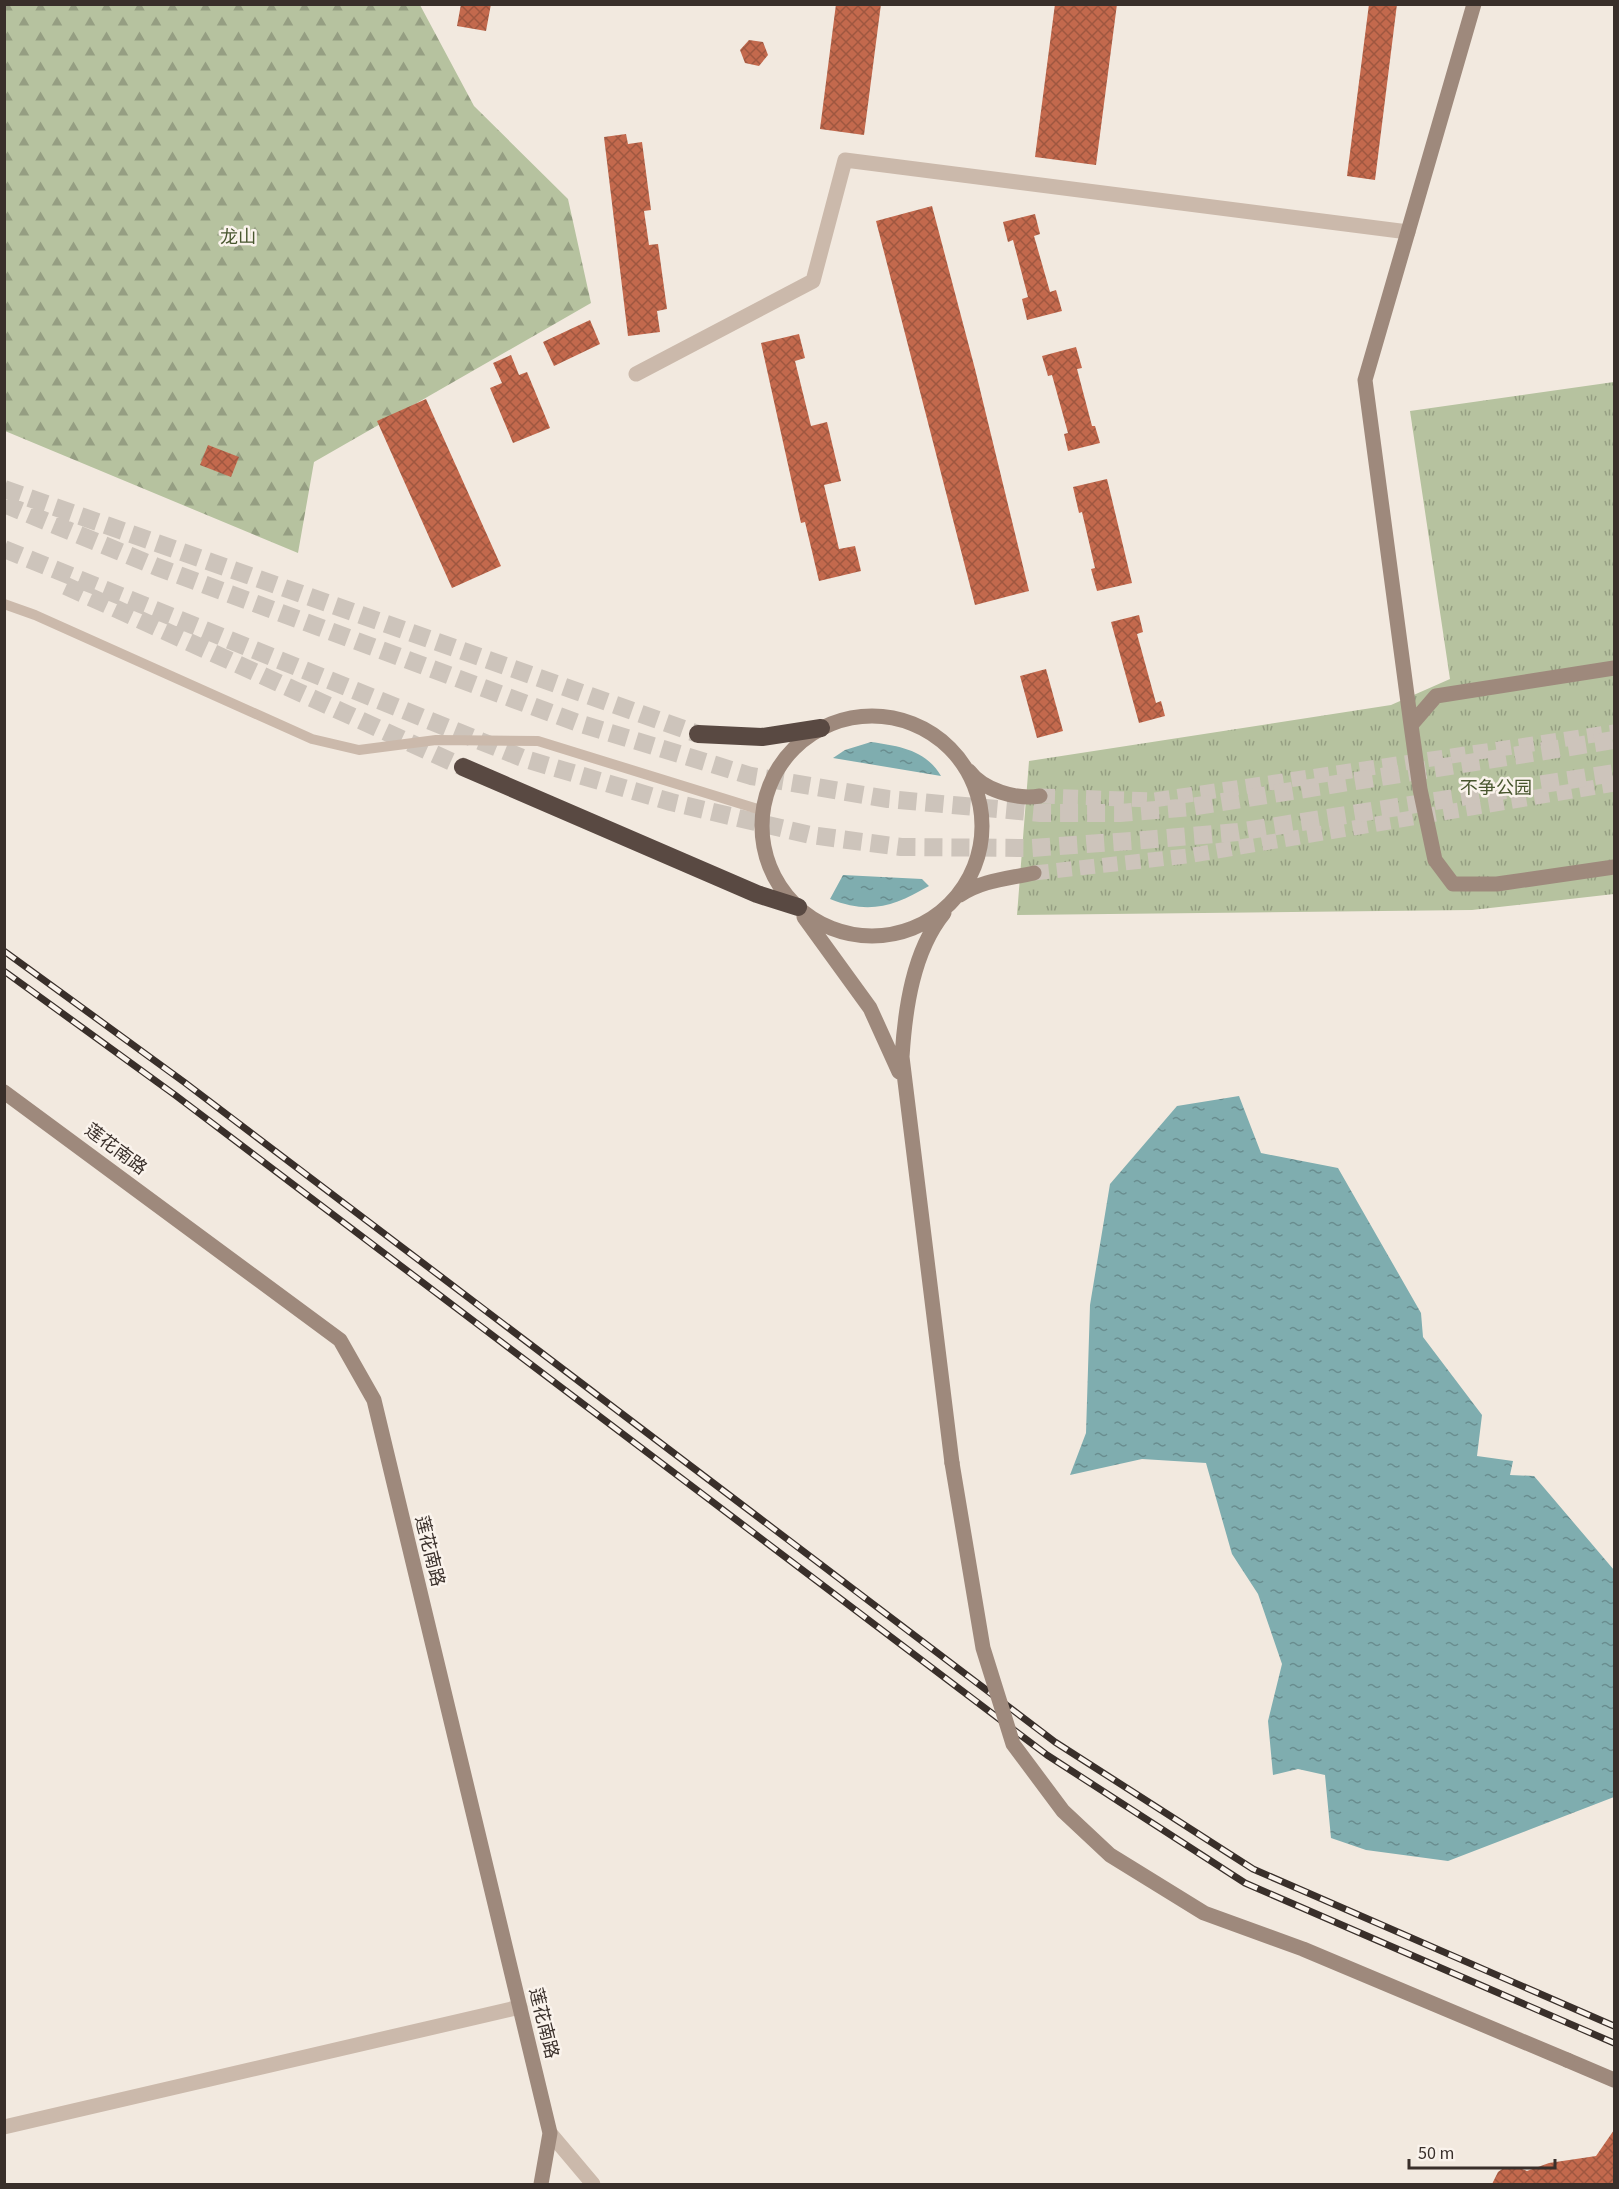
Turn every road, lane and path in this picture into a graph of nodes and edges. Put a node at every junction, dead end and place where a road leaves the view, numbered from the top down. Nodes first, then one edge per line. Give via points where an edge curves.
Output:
1 (1474, 4) edge
2 (1408, 232) junction
3 (636, 374) dead end
4 (4, 604) edge
5 (1614, 668) edge
6 (1411, 725) junction
7 (821, 728) junction
8 (698, 734) tunnel mouth
9 (966, 766) junction
10 (463, 767) tunnel mouth
11 (1040, 796) tunnel mouth
12 (764, 811) junction
13 (1614, 867) edge
14 (1034, 873) tunnel mouth
15 (958, 895) junction
16 (798, 907) junction
17 (903, 1082) junction
18 (4, 1092) edge
19 (520, 2007) junction
20 (1614, 2080) edge
21 (4, 2127) edge
22 (550, 2133) junction
23 (541, 2184) edge
24 (593, 2184) edge

1 - 2 street
2 - 3 street via 845,160 813,281
2 - 6 street via 1365,380
4 - 12 lane via 312,739 359,750 436,740 538,741
5 - 6 street via 1436,696
6 - 13 street via 1435,860 1453,884 1497,885
7 - 8 highway via 762,737
7 - 9 street via 848,718 892,717 927,730
7 - 12 street via 792,750 779,766
9 - 11 street via 974,777 1010,795
9 - 15 street via 979,800 982,836 976,862
10 - 16 highway via 757,894
12 - 16 street via 766,853 777,880
14 - 15 street via 988,882
15 - 16 street via 925,923 906,931 867,936 830,928
15 - 17 street via 938,921 908,998
16 - 17 street via 870,1008
17 - 20 street, bridge via 952,1462 983,1648 1013,1744 1063,1811 1110,1855 1204,1913 1303,1949
18 - 19 street, 莲花南路 via 340,1340 374,1400
19 - 21 street
19 - 22 street, 莲花南路
22 - 23 street, 莲花南路
22 - 24 street

